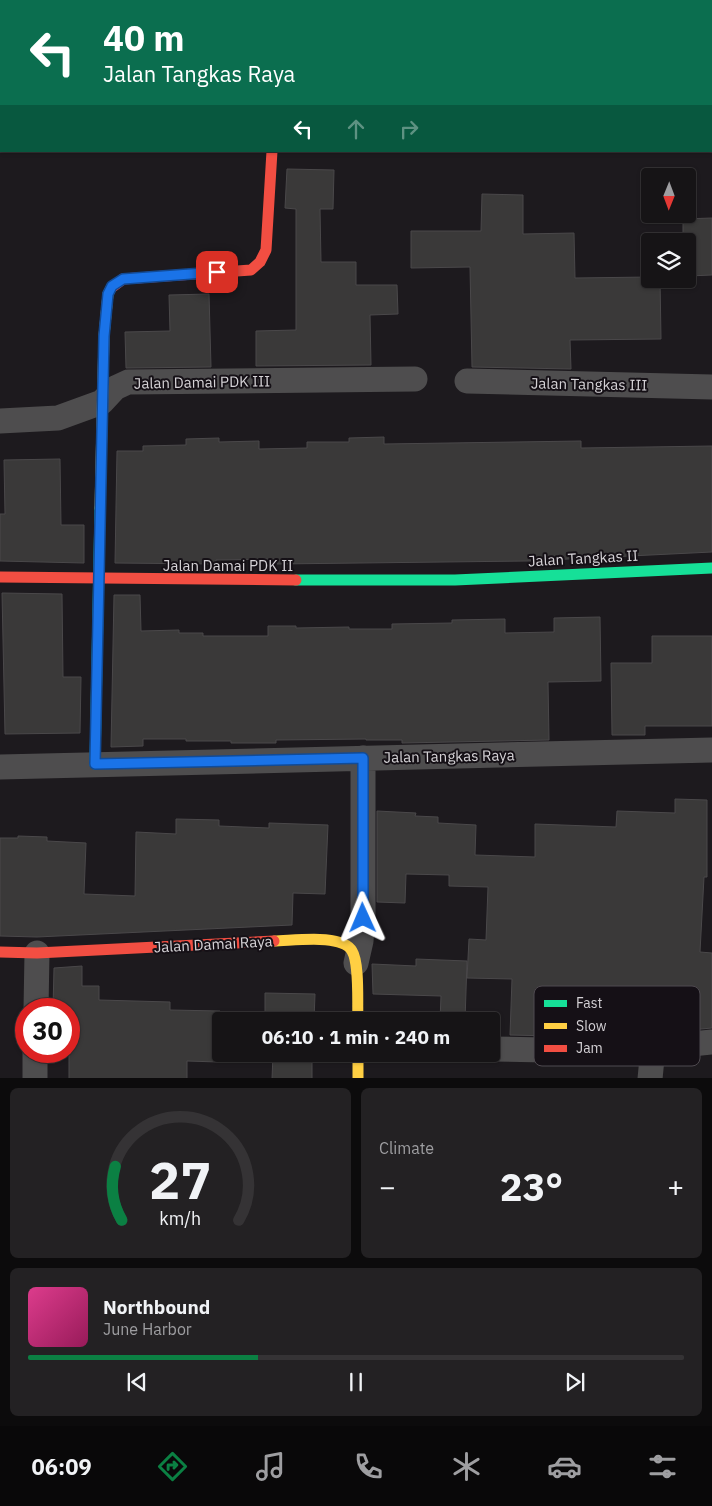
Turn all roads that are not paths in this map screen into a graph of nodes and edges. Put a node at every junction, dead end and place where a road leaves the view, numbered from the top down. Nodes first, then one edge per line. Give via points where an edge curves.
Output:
1 (272, 152) edge
2 (415, 379) dead end
3 (467, 380) dead end
4 (712, 387) edge
5 (102, 402) junction
6 (0, 421) edge
7 (712, 568) edge
8 (0, 576) edge
9 (99, 580) junction
10 (455, 580) joint
11 (712, 750) edge
12 (363, 758) junction
13 (95, 764) junction
14 (0, 767) edge
15 (0, 952) edge
16 (37, 953) junction
17 (356, 963) junction
18 (36, 998) edge
19 (358, 1012) edge
20 (500, 1049) edge
21 (534, 1050) edge
22 (358, 1062) edge
23 (34, 1063) edge
24 (35, 1078) edge
25 (358, 1078) edge

1 - 5 street via 266,250 251,270 123,279 112,286 108,294 104,336
2 - 5 street, Jalan Damai PDK III via 128,382 115,388
3 - 4 street, Jalan Tangkas III
5 - 6 street, Jalan Damai PDK III via 58,418
5 - 9 street
7 - 10 street, Jalan Tangkas II
8 - 9 street, Jalan Damai PDK II
9 - 10 street, Jalan Damai PDK II
9 - 13 street
11 - 12 street, Jalan Tangkas Raya
12 - 13 street, Jalan Tangkas Raya
12 - 17 street via 363,918
13 - 14 street
15 - 16 street, Jalan Damai Raya
16 - 17 street, Jalan Damai Raya via 323,939 342,943 352,950
16 - 18 street
17 - 19 street
20 - 21 street
22 - 25 street
23 - 24 street

